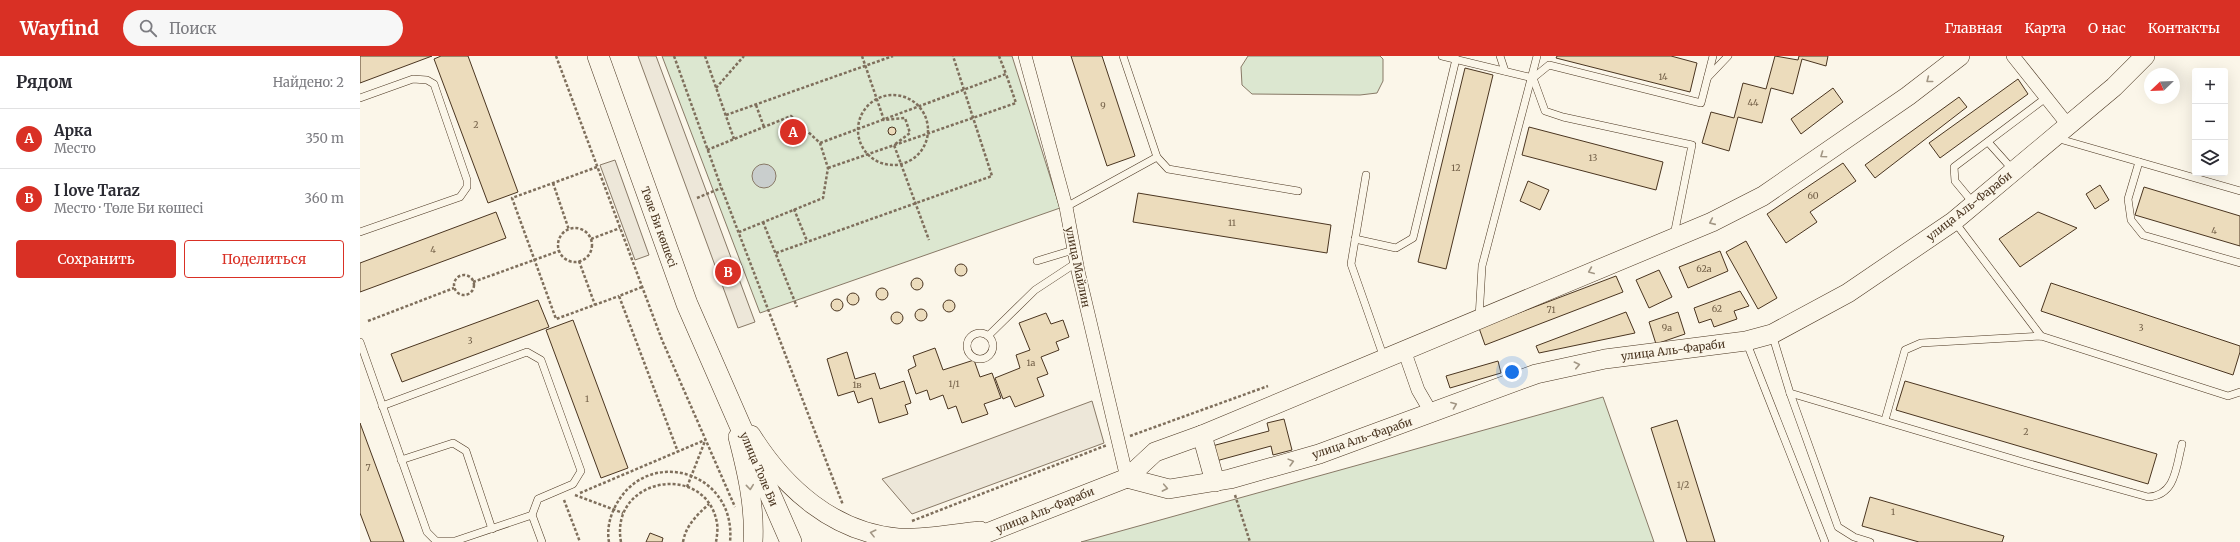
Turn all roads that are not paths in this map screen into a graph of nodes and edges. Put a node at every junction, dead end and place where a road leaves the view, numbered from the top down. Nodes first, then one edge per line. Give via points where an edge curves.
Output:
1 (598, 56) edge
2 (1025, 56) edge
3 (1123, 56) edge
4 (1442, 56) edge
5 (1500, 56) edge
6 (1537, 56) edge
7 (1713, 56) edge
8 (1728, 56) edge
9 (1960, 56) edge
10 (2013, 56) edge
11 (2146, 56) edge
12 (1456, 60) junction
13 (1505, 71) junction
14 (1533, 78) junction
15 (1707, 79) junction
16 (2047, 97) junction
17 (360, 98) edge
18 (2068, 125) junction
19 (2054, 138) junction
20 (1988, 142) junction
21 (1157, 157) junction
22 (2139, 162) junction
23 (2014, 171) junction
24 (1366, 176) dead end
25 (1298, 191) dead end
26 (2240, 191) edge
27 (1974, 204) junction
28 (1066, 207) junction
29 (1954, 221) junction
30 (360, 232) edge
31 (1674, 237) junction
32 (1355, 239) junction
33 (1075, 256) junction
34 (1037, 261) dead end
35 (2240, 263) edge
36 (1479, 318) junction
37 (1772, 334) junction
38 (988, 336) dead end
39 (2041, 336) junction
40 (1746, 341) junction
41 (360, 342) edge
42 (1404, 350) junction
43 (1384, 358) junction
44 (363, 364) edge
45 (2240, 392) edge
46 (1790, 393) junction
47 (727, 395) junction
48 (382, 406) junction
49 (1432, 414) junction
50 (1885, 420) junction
51 (1202, 435) junction
52 (2182, 444) dead end
53 (401, 460) junction
54 (1127, 478) junction
55 (1222, 480) junction
56 (532, 515) junction
57 (492, 529) junction
58 (995, 530) junction
59 (542, 542) edge
60 (753, 542) edge
61 (791, 542) edge
62 (964, 542) edge
63 (974, 542) edge
64 (1825, 542) edge
65 (1870, 542) edge

1 - 47 main road, Төле Би көшесі via 687,304
2 - 28 street, улица Майлин
3 - 21 lane
4 - 12 lane
5 - 13 lane
6 - 14 lane
7 - 15 lane
8 - 15 lane
9 -> 31 main road, улица Аль-Фараби via 1908,96 1763,196 1712,222
10 - 16 street
11 - 18 main road, улица Аль-Фараби via 2114,87
12 - 13 lane
12 - 32 lane via 1413,238 1396,248
13 - 14 lane
14 - 15 lane via 1549,66 1700,103
14 - 31 lane via 1545,111 1692,145
14 - 36 lane via 1482,266
16 - 18 street
16 - 20 lane
17 - 30 lane via 413,79 427,80 434,84 467,180 467,187 460,197
18 - 19 main road, улица Аль-Фараби
19 - 22 lane
19 - 23 main road, улица Аль-Фараби
20 - 23 lane
20 - 27 lane via 1954,167 1955,181
21 - 25 lane via 1168,169
21 - 28 lane
22 - 26 lane
22 - 35 lane via 2128,199 2131,220 2143,235
23 - 27 main road, улица Аль-Фараби
24 - 32 lane
27 - 29 main road, улица Аль-Фараби
28 - 33 street, улица Майлин
29 - 37 main road, улица Аль-Фараби via 1848,293
29 - 39 lane
31 -> 36 main road, улица Аль-Фараби
32 - 43 lane via 1351,264
33 - 34 lane
33 - 38 lane via 1035,290
33 - 54 street, улица Майлин
36 - 42 main road, улица Аль-Фараби
37 - 40 main road, улица Аль-Фараби
37 - 46 lane
39 - 45 lane via 2228,396
39 - 50 lane via 1921,343 1905,350
49 -> 40 main road, улица Аль-Фараби via 1536,374 1605,359
40 - 64 lane
41 - 44 lane
42 - 43 main road, улица Аль-Фараби
42 - 49 street via 1418,390
43 - 51 main road, улица Аль-Фараби
44 - 48 lane
46 - 50 lane
46 - 65 lane via 1838,527 1854,537
58 -> 47 main road via 899,538 852,528 822,512 793,488 767,460
47 -> 60 main road via 749,478 754,524
47 - 61 main road, улица Толе Би
48 - 53 lane
48 - 56 lane via 527,352 541,360 581,471 573,484 538,499
55 -> 49 main road, улица Аль-Фараби via 1319,454
50 - 52 lane via 2148,497 2159,496 2171,486
51 - 54 main road, улица Аль-Фараби via 1155,452
51 - 55 main road
53 - 57 lane via 427,532 436,541 455,541
53 - 57 lane via 453,443 466,451
54 -> 55 main road, улица Аль-Фараби via 1169,489
54 - 58 main road, улица Аль-Фараби
56 - 57 lane
56 - 59 lane
58 - 62 main road, улица Аль-Фараби
58 - 63 main road

